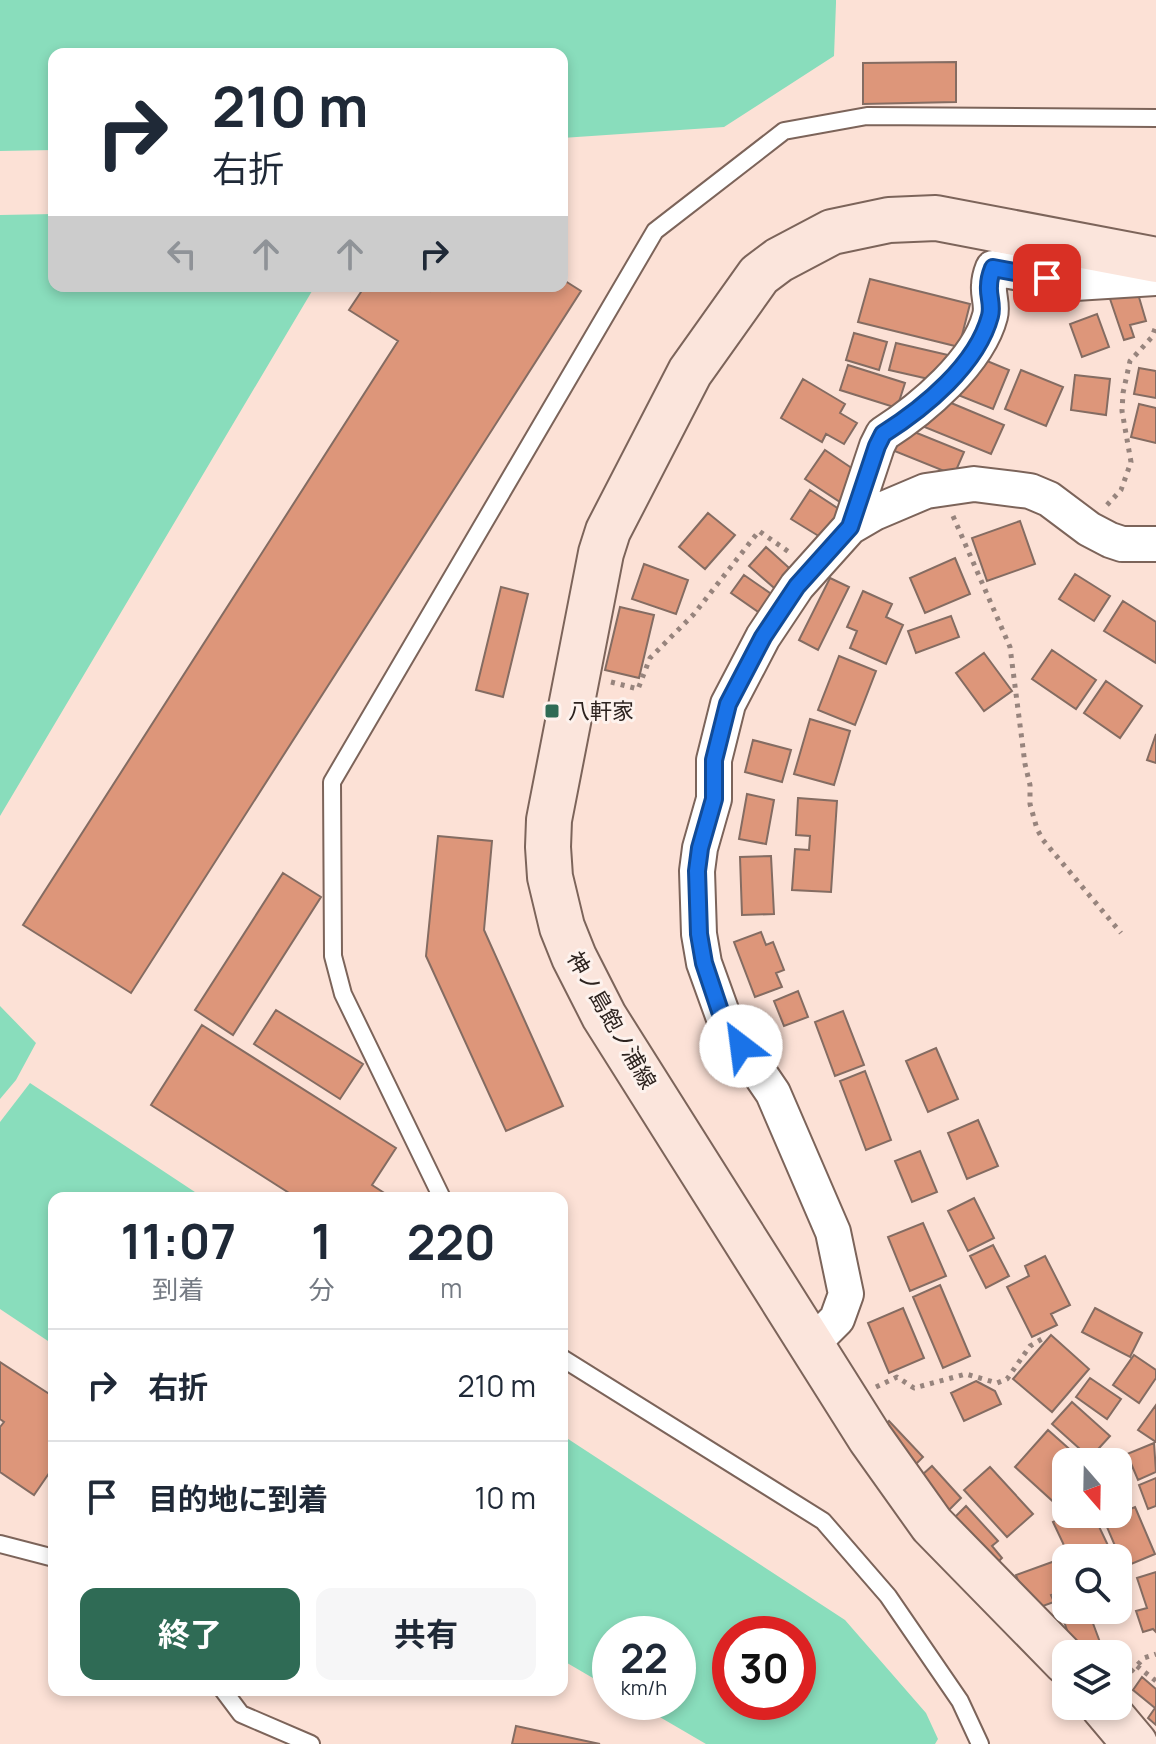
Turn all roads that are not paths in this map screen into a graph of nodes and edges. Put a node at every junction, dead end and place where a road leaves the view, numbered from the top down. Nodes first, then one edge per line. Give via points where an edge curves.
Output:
1 (1156, 118) edge
2 (1156, 260) edge
3 (1156, 278) edge
4 (850, 527) junction
5 (1156, 544) edge
6 (439, 1192) edge
7 (812, 1344) junction
8 (568, 1362) edge
9 (0, 1544) edge
10 (48, 1556) edge
11 (1052, 1648) edge
12 (228, 1696) edge
13 (1115, 1720) edge
14 (311, 1744) edge
15 (980, 1744) edge
16 (1135, 1744) edge

1 - 6 lane via 867,116 784,131 655,231 332,782 333,956 343,994
2 - 7 main road, 神ノ島飽ノ浦線 via 936,218 889,220 832,232 759,275 690,372 601,553 549,820 550,877 562,927 604,1016
3 - 4 street via 1075,283 993,268 988,289 991,315 983,335 949,380 883,434
4 - 5 street via 926,491 974,484 1030,491 1122,544
4 - 7 street via 797,586 728,704 697,871 699,934 720,1011 773,1093 833,1232 846,1294 837,1319
7 - 11 main road, 神ノ島飽ノ浦線 via 932,1525
8 - 15 lane via 823,1521 888,1596 960,1701
9 - 10 lane
12 - 14 lane via 241,1714
13 - 16 main road

